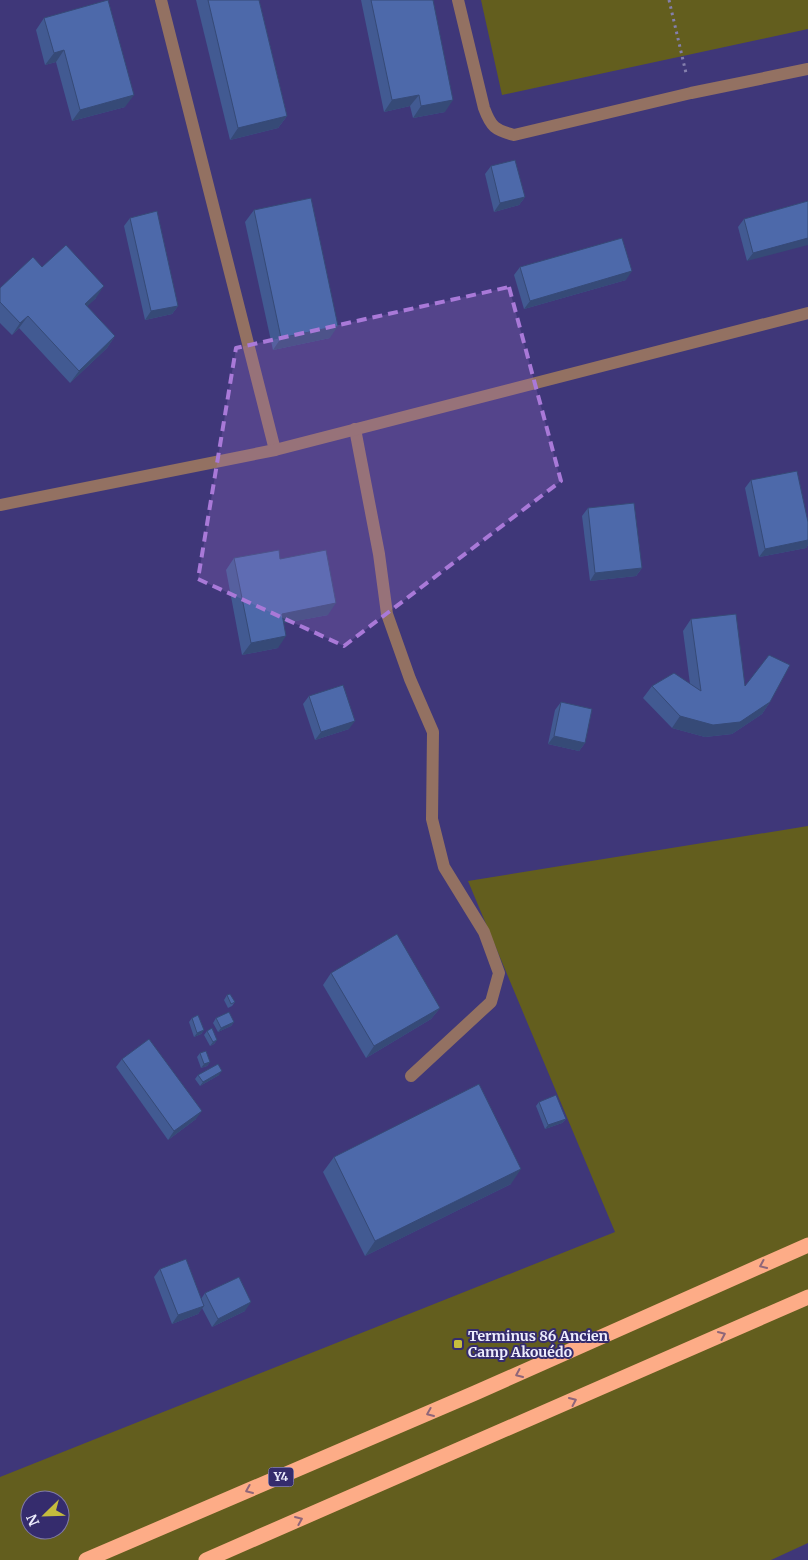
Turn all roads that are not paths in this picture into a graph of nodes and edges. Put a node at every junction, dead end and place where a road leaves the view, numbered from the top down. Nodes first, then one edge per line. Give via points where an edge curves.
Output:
1 (162, 0) edge
2 (458, 0) edge
3 (808, 69) edge
4 (808, 313) edge
5 (355, 429) junction
6 (275, 450) junction
7 (0, 505) edge
8 (411, 1076) dead end
9 (808, 1245) edge
10 (808, 1297) edge
11 (86, 1560) edge
12 (206, 1560) edge

1 - 6 street
2 - 3 street via 490,123 499,131 514,135
4 - 5 street
5 - 6 street
5 - 8 street via 387,614 433,732 432,819 444,867 484,932 499,973 491,1002
6 - 7 street
9 -> 11 highway, Y4
12 -> 10 highway

